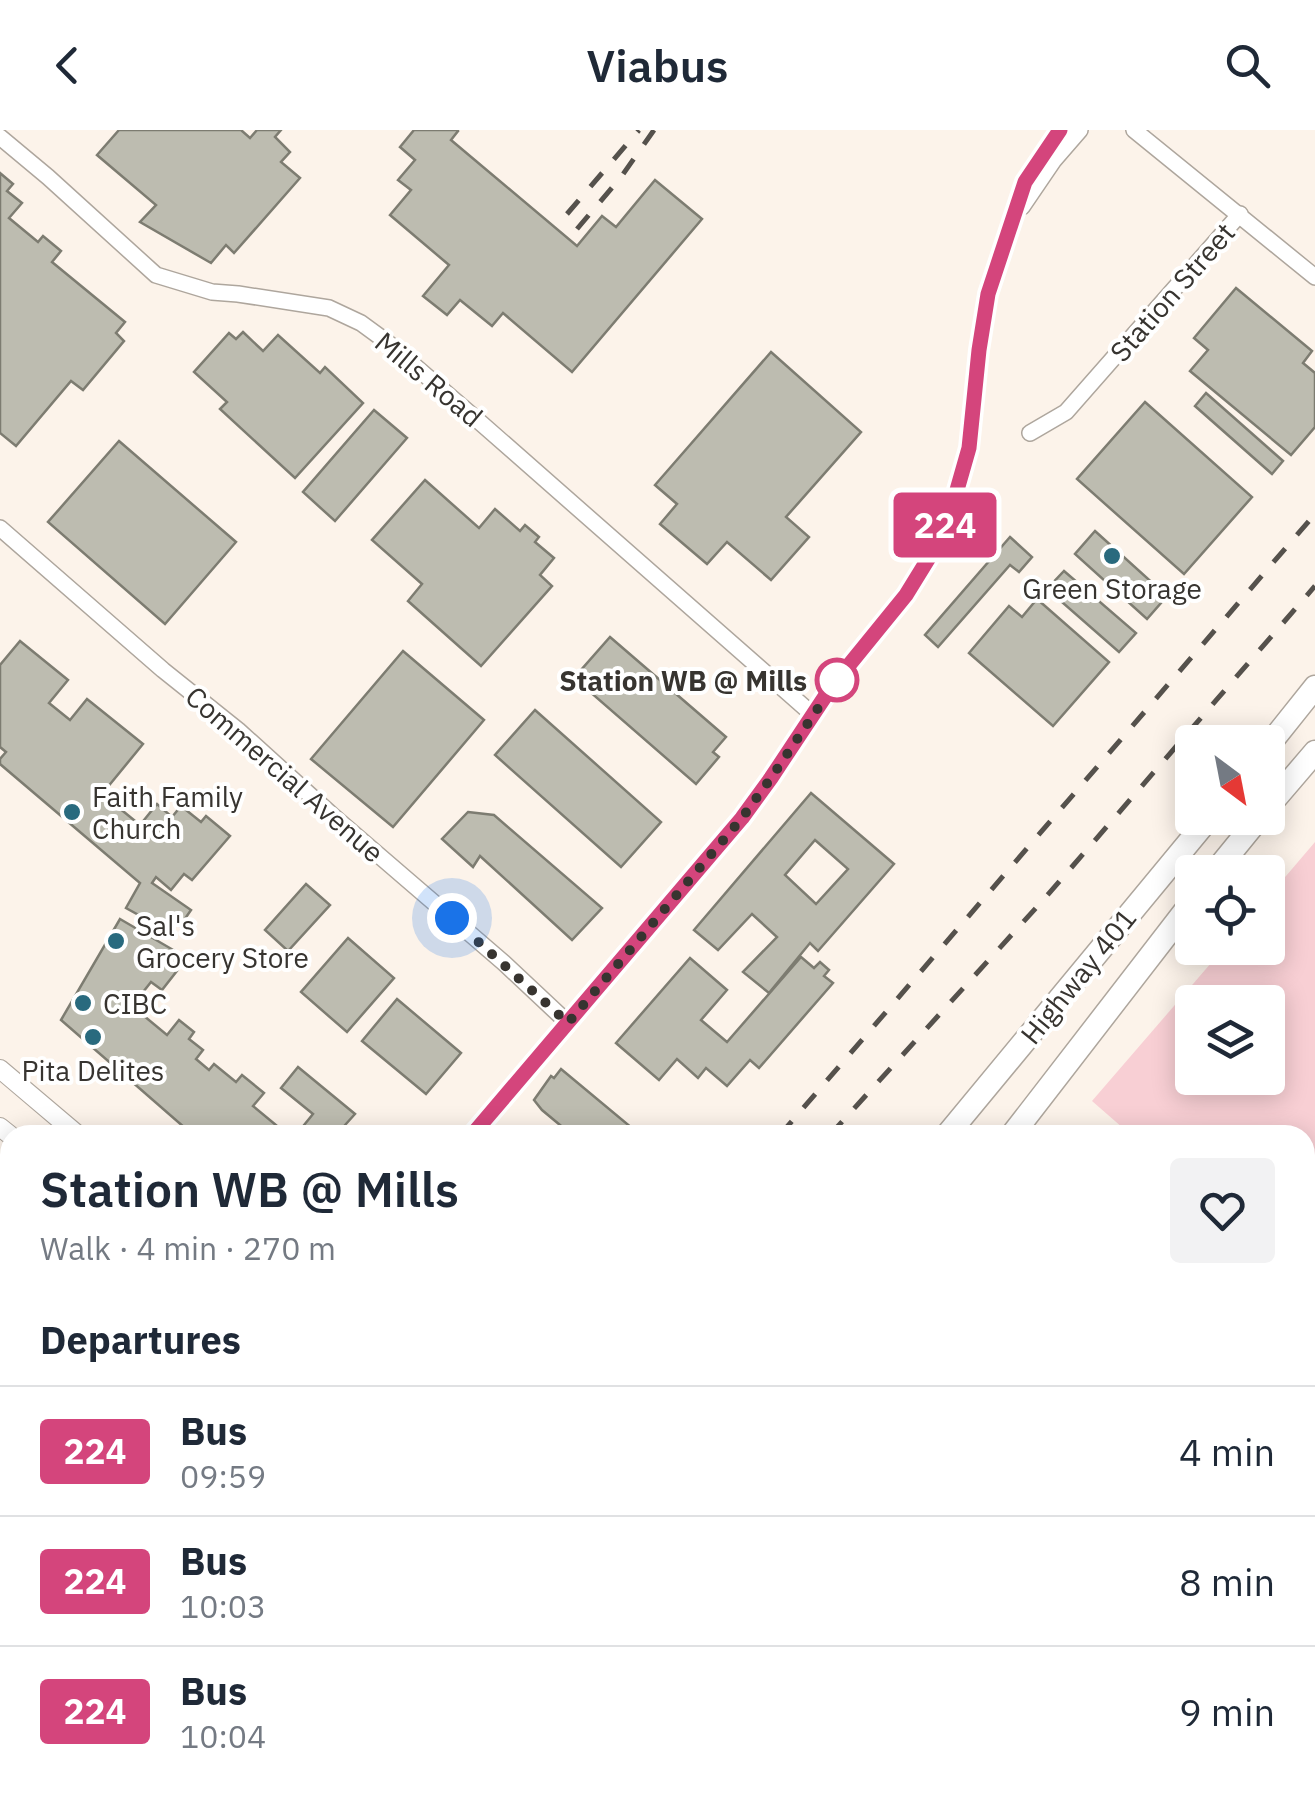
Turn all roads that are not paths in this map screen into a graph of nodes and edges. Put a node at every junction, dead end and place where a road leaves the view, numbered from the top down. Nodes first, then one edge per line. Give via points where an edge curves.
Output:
1 (1060, 130) edge
2 (1080, 130) edge
3 (1134, 130) edge
4 (0, 137) edge
5 (1240, 214) junction
6 (1014, 218) junction
7 (1315, 277) edge
8 (1030, 433) dead end
9 (0, 528) edge
10 (1315, 687) edge
11 (812, 714) junction
12 (1285, 725) edge
13 (1315, 752) edge
14 (1285, 787) edge
15 (1195, 835) edge
16 (1245, 835) edge
17 (1229, 855) edge
18 (1175, 924) edge
19 (568, 1023) junction
20 (0, 1070) edge
21 (66, 1125) edge
22 (481, 1125) edge
23 (955, 1125) edge
24 (1020, 1125) edge

1 - 6 street via 1025,182
2 - 6 street
3 - 5 street
4 - 11 street, Mills Road via 156,275 212,292 329,308 361,323
5 - 7 street, Station Street
5 - 8 street, Station Street via 1066,412
6 - 11 street via 988,294 969,448 949,518 906,595
9 - 19 street, Commercial Avenue
10 - 12 highway
11 - 19 street via 742,818
13 - 14 highway
15 - 23 highway, Highway 401
16 - 17 highway
18 - 24 highway, Highway 401
19 - 22 street
20 - 21 main road

